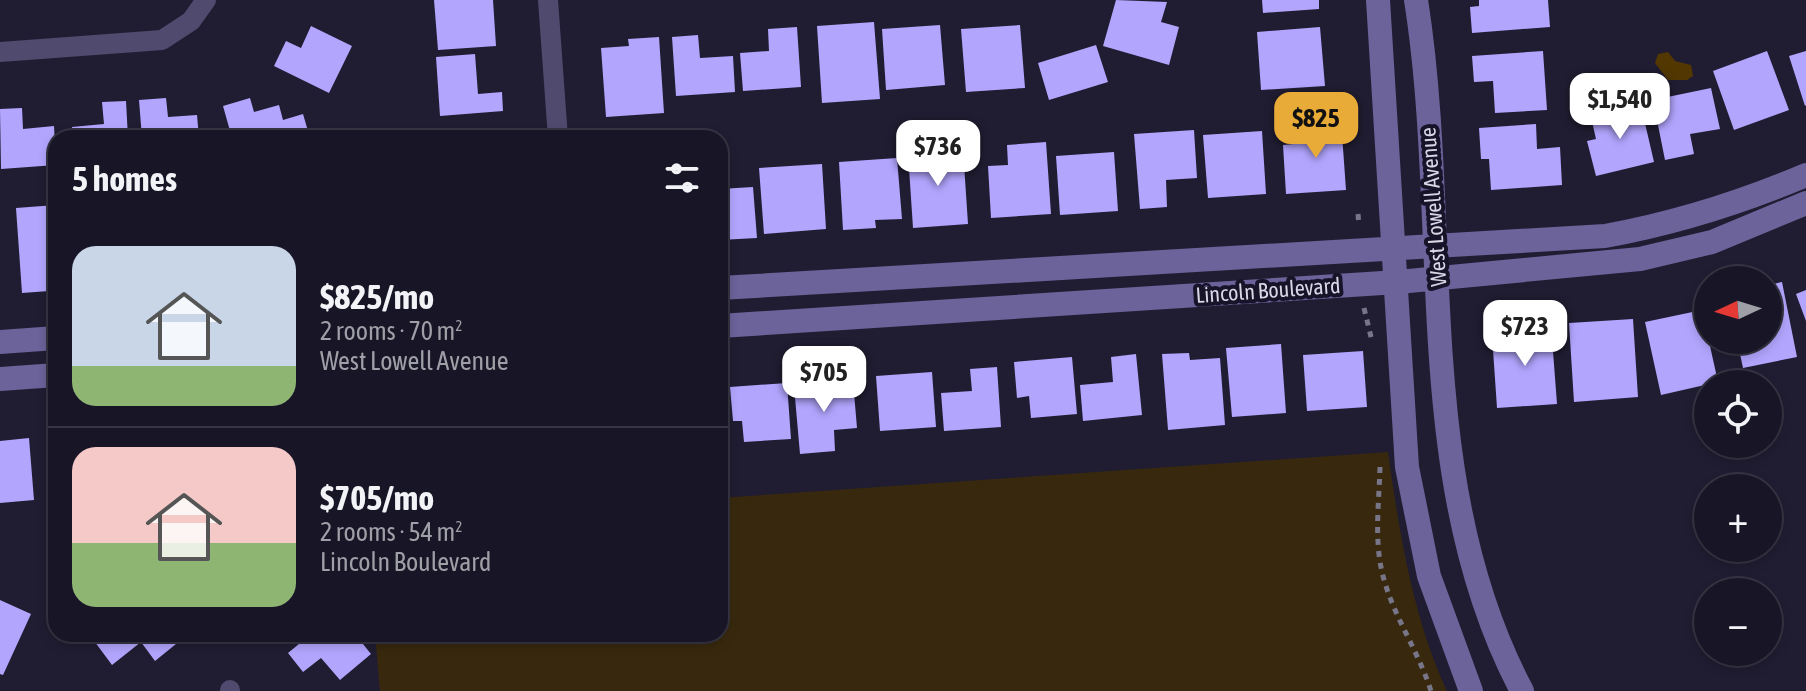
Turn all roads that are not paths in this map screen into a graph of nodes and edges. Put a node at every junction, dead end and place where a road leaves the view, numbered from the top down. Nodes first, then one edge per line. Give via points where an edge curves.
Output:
1 (206, 0) edge
2 (548, 0) edge
3 (1378, 0) edge
4 (1416, 0) edge
5 (0, 52) edge
6 (557, 130) edge
7 (1806, 175) edge
8 (1806, 203) edge
9 (1437, 245) junction
10 (1394, 247) junction
11 (1438, 278) junction
12 (1398, 282) junction
13 (728, 288) edge
14 (728, 325) edge
15 (48, 339) edge
16 (0, 342) edge
17 (48, 376) edge
18 (0, 379) edge
19 (1471, 691) edge
20 (1522, 691) edge

1 - 5 street via 191,21 162,40
2 - 6 street
3 - 10 street, West Lowell Avenue
4 - 9 street, West Lowell Avenue
7 - 9 street, Lincoln Boulevard via 1735,205 1663,226 1605,236
8 - 11 street, Lincoln Boulevard via 1712,242 1640,259
9 - 10 street, Lincoln Boulevard
9 - 11 street, West Lowell Avenue
10 - 12 street, West Lowell Avenue
10 - 13 street, Lincoln Boulevard
11 - 12 street, Lincoln Boulevard
11 - 20 street, West Lowell Avenue via 1450,450 1463,532 1485,605
12 - 14 street, Lincoln Boulevard
12 - 19 street, West Lowell Avenue via 1407,467 1429,576
15 - 16 street
17 - 18 street

